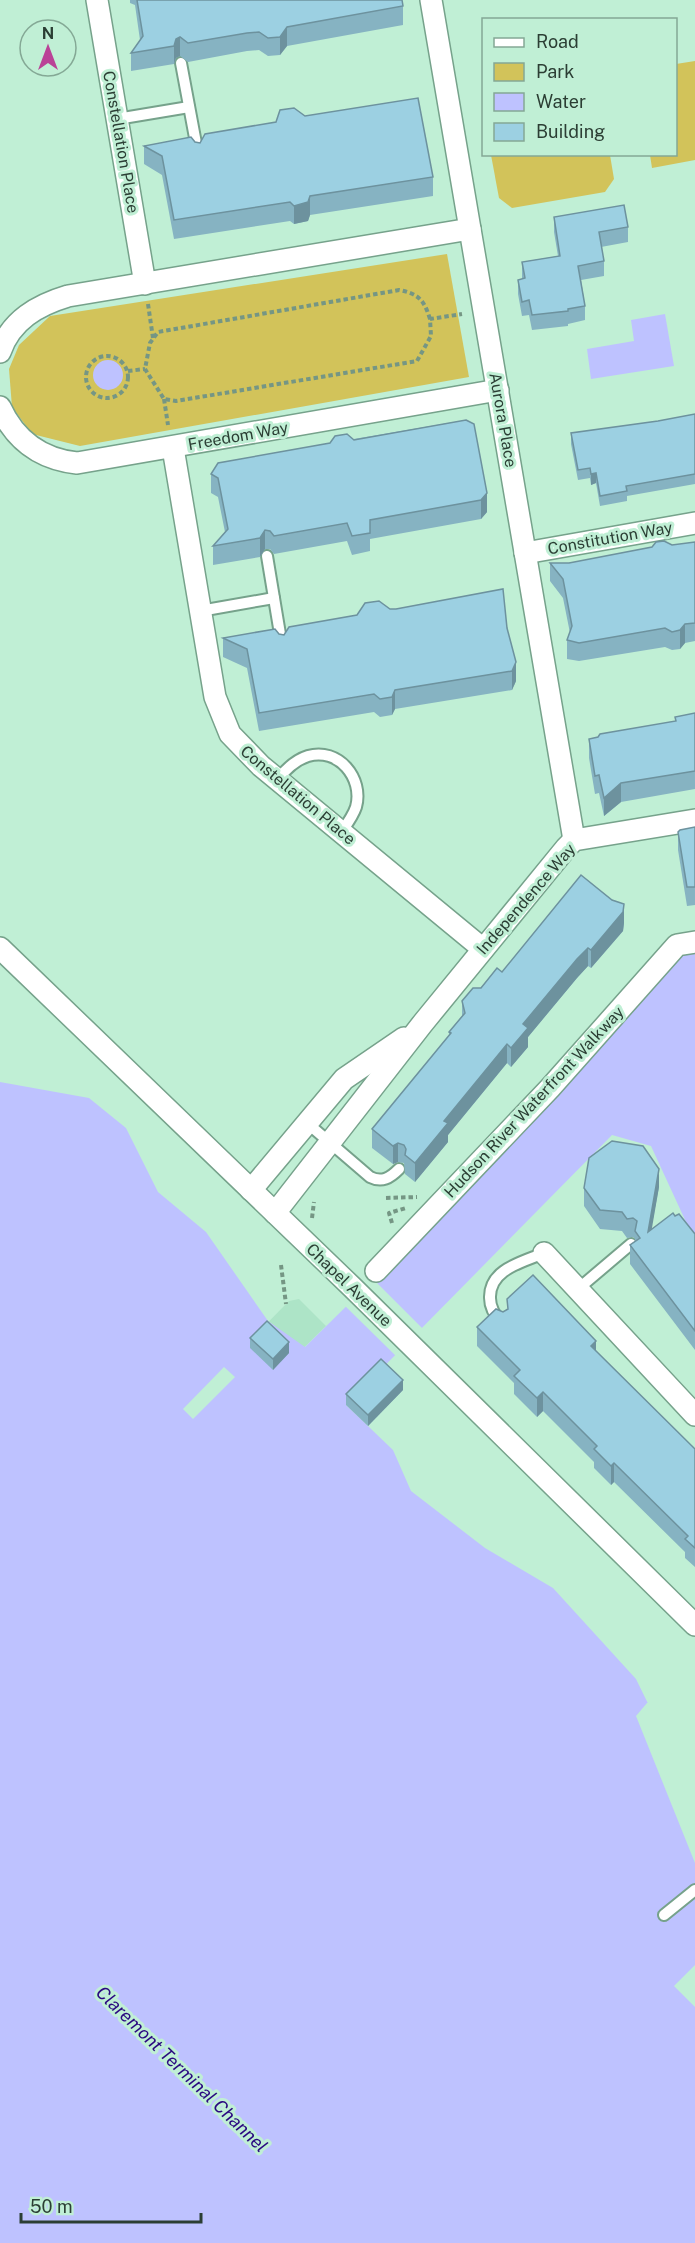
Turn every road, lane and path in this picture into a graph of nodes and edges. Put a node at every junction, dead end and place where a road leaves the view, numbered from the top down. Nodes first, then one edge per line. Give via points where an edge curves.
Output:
1 (97, 0) edge
2 (431, 0) edge
3 (181, 63) dead end
4 (189, 106) junction
5 (117, 118) junction
6 (198, 154) edge
7 (470, 229) junction
8 (145, 284) junction
9 (484, 310) junction
10 (430, 319) junction
11 (153, 339) junction
12 (0, 352) edge
13 (145, 369) junction
14 (128, 371) junction
15 (498, 390) junction
16 (3, 418) edge
17 (172, 448) junction
18 (695, 523) edge
19 (525, 553) junction
20 (267, 556) dead end
21 (274, 598) junction
22 (200, 611) junction
23 (282, 646) edge
24 (278, 779) junction
25 (695, 819) edge
26 (342, 831) junction
27 (574, 840) junction
28 (695, 942) edge
29 (0, 948) edge
30 (483, 949) junction
31 (423, 1023) junction
32 (306, 1122) junction
33 (331, 1143) junction
34 (399, 1169) dead end
35 (251, 1190) junction
36 (318, 1195) dead end
37 (378, 1197) dead end
38 (275, 1213) junction
39 (315, 1225) dead end
40 (406, 1239) junction
41 (631, 1244) edge
42 (544, 1253) joint
43 (281, 1265) dead end
44 (376, 1271) dead end
45 (578, 1289) junction
46 (286, 1304) dead end
47 (502, 1323) edge
48 (695, 1415) edge
49 (695, 1625) edge
50 (695, 1890) edge
51 (664, 1915) dead end

1 - 5 street, Constellation Place
2 - 7 street, Aurora Place
3 - 4 lane
4 - 5 lane
4 - 6 lane
5 - 8 street, Constellation Place
7 - 8 street
7 - 9 street, Aurora Place
8 - 11 path
8 - 12 street via 68,296 43,304 16,325
9 - 10 path
9 - 15 street, Aurora Place
10 - 11 path via 424,302 414,293 399,290 158,332
10 - 13 path via 431,336 417,361 176,401 164,399
11 - 13 path
13 - 14 path
14 - 14 path via 114,357 100,357 89,365 86,379 98,395 111,397 123,390
15 - 17 street, Freedom Way
15 - 19 street, Aurora Place
16 - 17 street, Freedom Way via 34,450 66,462
17 - 22 street, Constellation Place
18 - 19 street, Constitution Way
19 - 27 street, Aurora Place
20 - 21 lane
21 - 22 lane
21 - 23 lane
22 - 24 street, Constellation Place via 215,697 224,723 238,744
24 - 26 street, Constellation Place
24 - 26 lane via 290,766 309,756 339,760 353,777 357,797 352,816
25 - 27 street, Independence Way
26 - 30 street, Constellation Place
27 - 30 street, Independence Way
28 - 40 street, Hudson River Waterfront Walkway via 677,945 550,1088
29 - 35 street, Chapel Avenue
30 - 31 street, Independence Way
31 - 32 street, Independence Way via 344,1079
31 - 33 street, Independence Way
32 - 33 lane
32 - 35 street, Independence Way
33 - 34 lane via 375,1179 388,1178
33 - 38 street, Independence Way
35 - 38 street, Chapel Avenue
36 - 39 path via 312,1209
37 - 40 path via 415,1196 415,1205 396,1209 388,1216
38 - 49 street, Chapel Avenue
40 - 44 street, Hudson River Waterfront Walkway
41 - 45 lane
42 - 45 street
42 - 47 lane via 496,1277 490,1299 493,1312
43 - 46 path
45 - 48 street
50 - 51 lane

